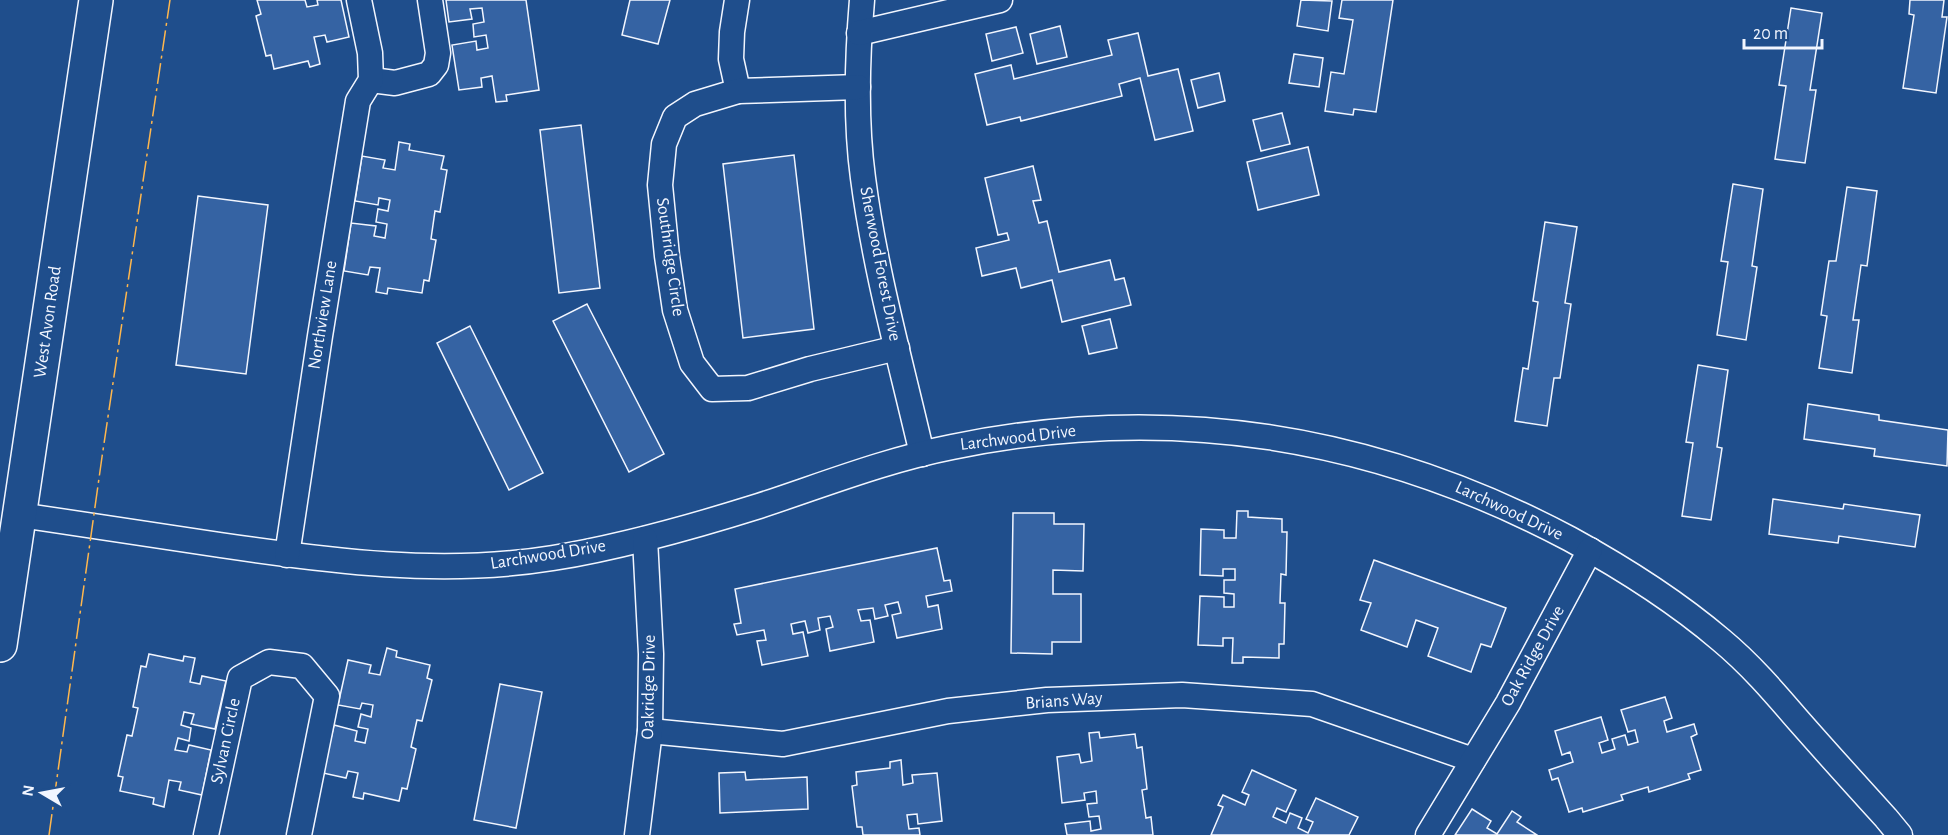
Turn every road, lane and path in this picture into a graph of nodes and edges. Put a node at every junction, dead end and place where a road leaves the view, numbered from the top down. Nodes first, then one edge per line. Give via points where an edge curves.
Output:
1 (96, 0) edge
2 (359, 0) edge
3 (429, 0) edge
4 (737, 0) edge
5 (862, 0) edge
6 (1000, 0) edge
7 (859, 33) junction
8 (371, 80) junction
9 (858, 87) junction
10 (738, 91) junction
11 (897, 348) junction
12 (922, 454) junction
13 (20, 515) junction
14 (645, 539) junction
15 (1590, 550) junction
16 (287, 555) junction
17 (0, 645) edge
18 (650, 731) junction
19 (1473, 760) junction
20 (206, 835) edge
21 (299, 835) edge
22 (637, 835) edge
23 (1428, 835) edge
24 (1900, 835) edge

1 - 13 main road, West Avon Road
2 - 8 street via 370,53
3 - 8 street via 438,53 429,74 395,83
4 - 10 street via 731,59
5 - 7 street, Sherwood Forest Drive
6 - 7 street
7 - 9 street, Sherwood Forest Drive
8 - 16 street, Northview Lane via 358,101
9 - 10 street, Southridge Circle
9 - 11 street, Sherwood Forest Drive via 862,176
10 - 11 street, Southridge Circle via 695,104 675,117 664,144 660,185 667,256 675,310 692,363 712,389 748,387
11 - 12 street, Sherwood Forest Drive
12 - 14 street, Larchwood Drive
12 - 15 street, Larchwood Drive via 1043,432 1100,428 1211,430 1284,438 1387,463 1457,486
13 - 16 street, Larchwood Drive
13 - 17 main road, West Avon Road
14 - 16 street, Larchwood Drive via 552,558 482,565 410,566
14 - 18 street, Oakridge Drive via 651,654
15 - 19 street, Oak Ridge Drive
15 - 24 street, Larchwood Drive via 1665,596 1752,667
18 - 19 street, Brians Way via 783,744 948,711 1047,700 1182,695 1312,704
18 - 22 street, Oakridge Drive
19 - 23 street
20 - 21 street, Sylvan Circle via 240,678 269,662 302,666 327,696

